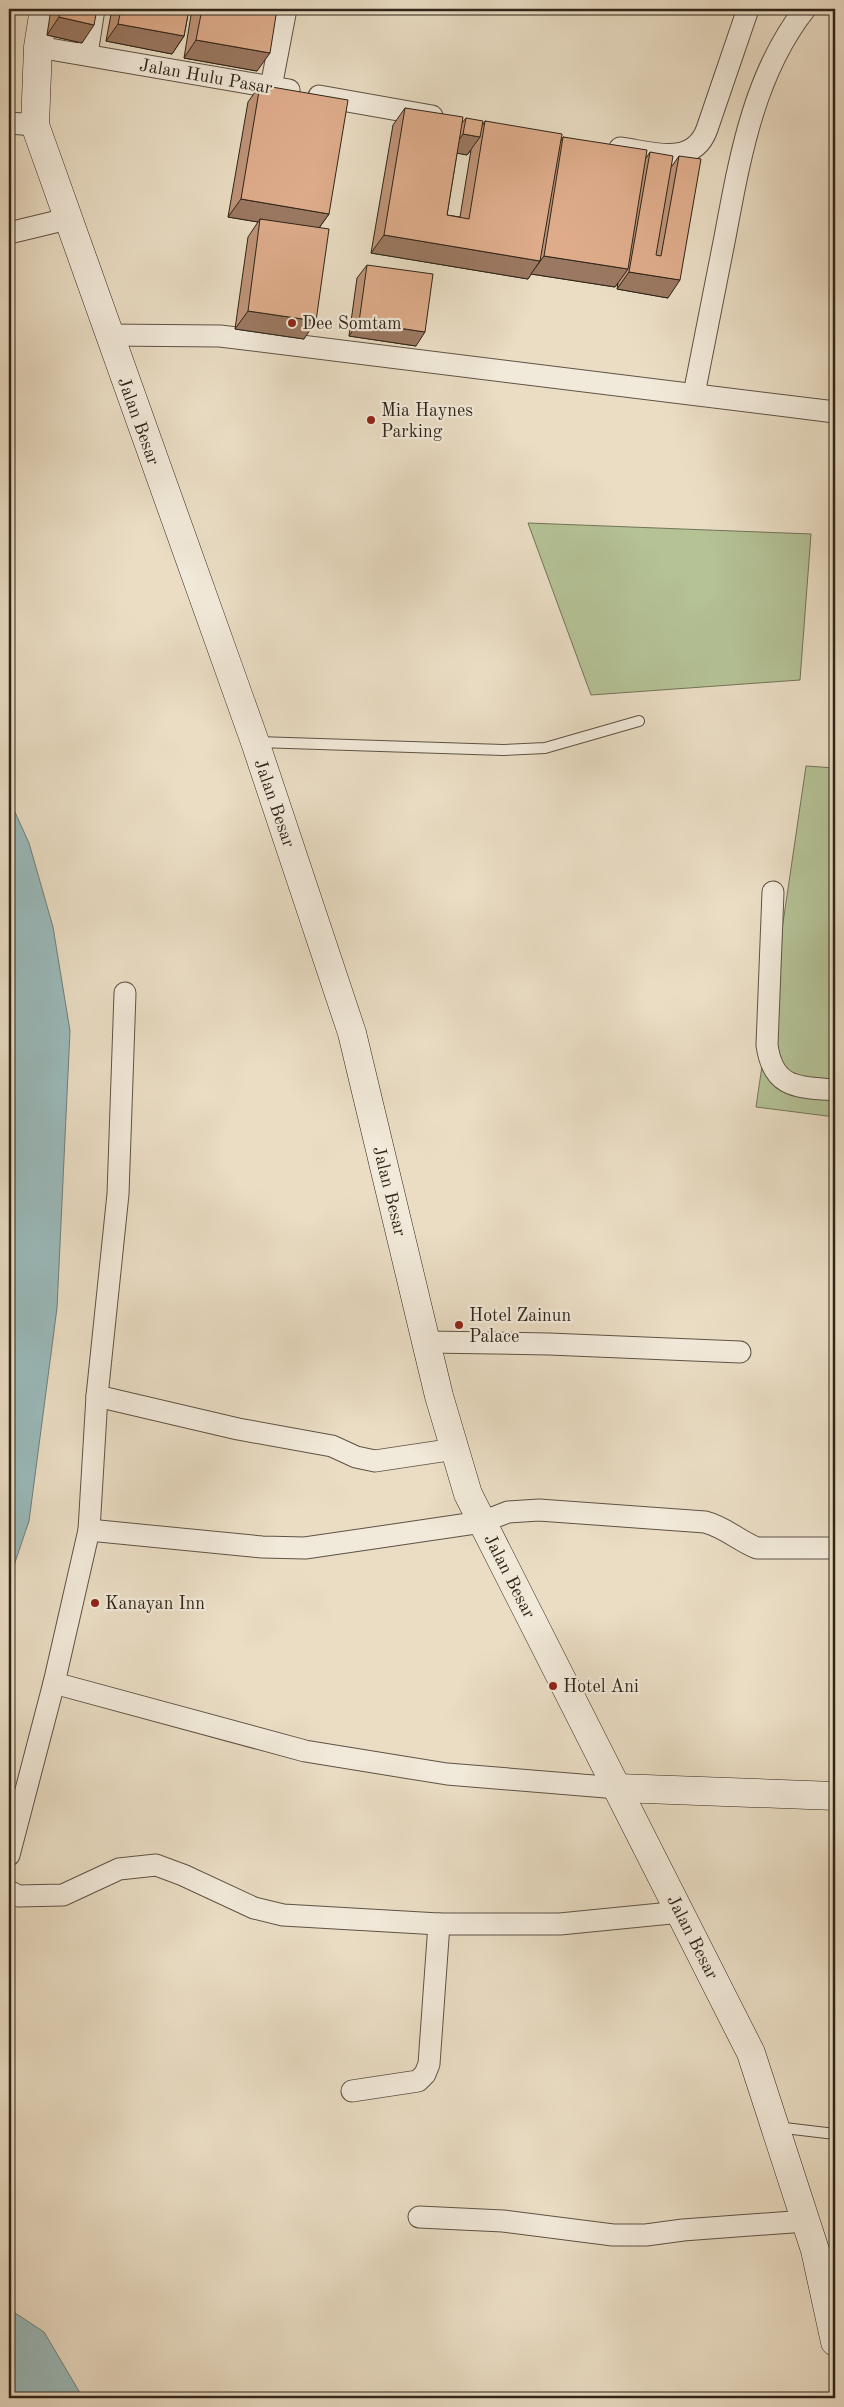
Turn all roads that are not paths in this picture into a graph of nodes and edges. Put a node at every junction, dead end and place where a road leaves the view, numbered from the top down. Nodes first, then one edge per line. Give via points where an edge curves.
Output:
1 (44, 9) edge
2 (94, 9) edge
3 (286, 9) edge
4 (748, 9) edge
5 (805, 9) edge
6 (38, 47) junction
7 (87, 54) junction
8 (271, 87) junction
9 (453, 120) edge
10 (22, 124) edge
11 (596, 144) edge
12 (67, 219) junction
13 (9, 233) edge
14 (108, 335) junction
15 (694, 394) junction
16 (835, 412) edge
17 (639, 721) dead end
18 (255, 742) junction
19 (773, 892) dead end
20 (125, 993) dead end
21 (835, 1090) edge
22 (427, 1342) junction
23 (740, 1352) dead end
24 (97, 1396) junction
25 (455, 1449) junction
26 (482, 1522) junction
27 (89, 1530) junction
28 (835, 1548) edge
29 (54, 1682) junction
30 (618, 1788) junction
31 (835, 1796) edge
32 (9, 1855) edge
33 (9, 1891) edge
34 (681, 1912) junction
35 (440, 1924) junction
36 (352, 2092) dead end
37 (775, 2127) junction
38 (835, 2134) edge
39 (419, 2218) dead end
40 (806, 2221) junction
41 (829, 2289) edge
42 (835, 2342) edge

1 - 6 main road, Jalan Besar
2 - 7 street
3 - 8 street
4 - 11 street via 700,146 670,155
5 - 15 street via 788,31 768,70 742,149
6 - 7 street, Jalan Hulu Pasar
6 - 10 main road, Jalan Besar
7 - 8 street, Jalan Hulu Pasar
8 - 9 street, Jalan Hulu Pasar
10 - 12 main road, Jalan Besar
12 - 13 street
12 - 14 main road, Jalan Besar
14 - 15 street via 220,336
14 - 18 main road, Jalan Besar
15 - 16 street
17 - 18 lane via 545,748 503,750
18 - 22 main road, Jalan Besar via 352,1033
19 - 21 street via 767,1046 771,1067 779,1077 792,1084
20 - 24 street via 118,1194
22 - 23 street
22 - 25 main road, Jalan Besar
24 - 25 street via 238,1429 332,1446 375,1462
24 - 27 street
25 - 26 main road, Jalan Besar via 468,1494
26 - 27 street via 305,1548 262,1547
26 - 28 street via 520,1510 697,1521 719,1526 758,1548
26 - 30 main road, Jalan Besar
27 - 29 street
29 - 30 street via 305,1751 446,1774
29 - 32 street
30 - 31 main road
30 - 34 main road, Jalan Besar
33 - 35 street via 18,1896 63,1895 119,1869 156,1865 254,1908 283,1915
34 - 35 street via 560,1924
34 - 37 main road, Jalan Besar via 751,2054
35 - 36 street via 429,2064 425,2074 418,2081
37 - 38 lane
37 - 40 main road, Jalan Besar
39 - 40 street via 503,2220 613,2235
40 - 41 main road, Jalan Besar
41 - 42 main road, Jalan Besar

